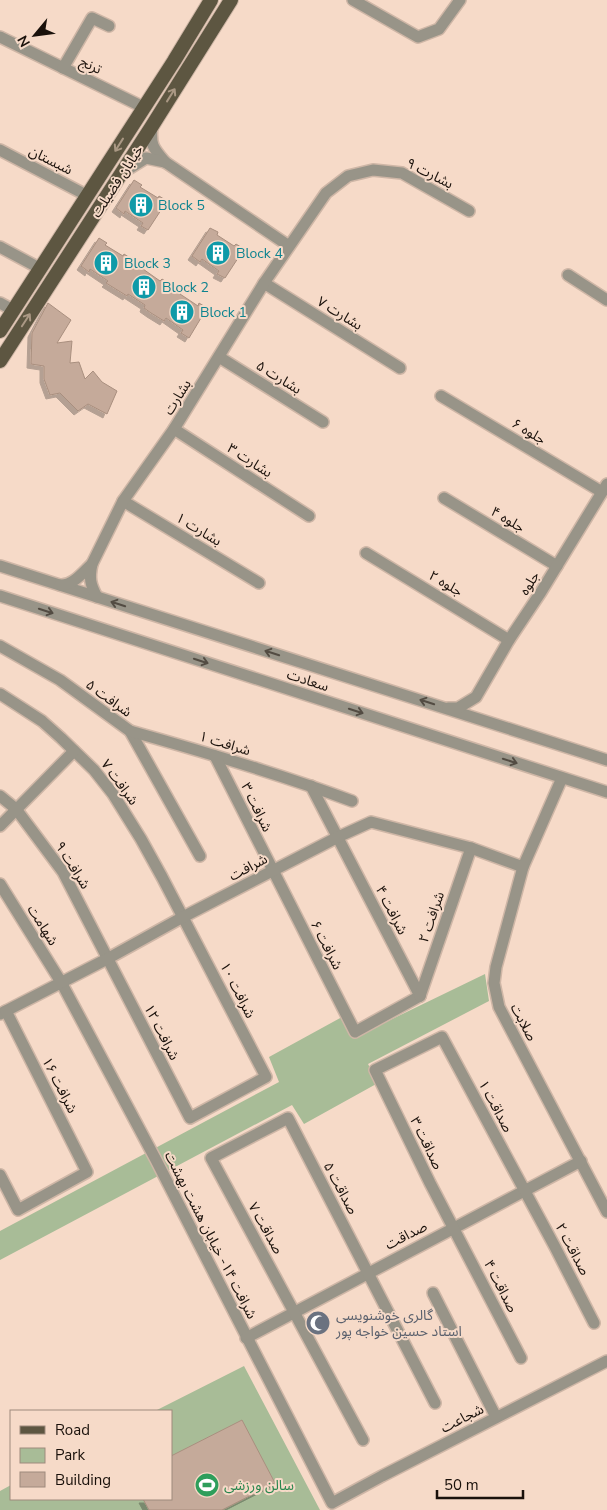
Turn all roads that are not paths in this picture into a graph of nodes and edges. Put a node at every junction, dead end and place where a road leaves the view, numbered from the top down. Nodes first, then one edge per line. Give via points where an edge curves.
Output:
1 (211, 0) edge
2 (231, 0) edge
3 (353, 0) edge
4 (460, 0) edge
5 (109, 26) dead end
6 (0, 37) edge
7 (63, 68) junction
8 (143, 108) junction
9 (152, 126) junction
10 (0, 150) edge
11 (164, 162) junction
12 (122, 172) junction
13 (88, 196) junction
14 (468, 212) dead end
15 (290, 246) junction
16 (0, 247) edge
17 (41, 269) junction
18 (568, 275) dead end
19 (264, 283) junction
20 (607, 300) edge
21 (0, 303) edge
22 (13, 310) junction
23 (0, 331) edge
24 (219, 357) junction
25 (0, 361) edge
26 (400, 368) dead end
27 (440, 396) dead end
28 (324, 422) dead end
29 (174, 429) junction
30 (604, 488) edge
31 (444, 498) dead end
32 (123, 501) junction
33 (309, 516) dead end
34 (366, 553) dead end
35 (92, 564) junction
36 (0, 566) edge
37 (557, 566) junction
38 (53, 583) junction
39 (258, 583) dead end
40 (0, 596) edge
41 (97, 597) junction
42 (509, 640) junction
43 (0, 646) edge
44 (0, 694) edge
45 (476, 697) junction
46 (445, 708) junction
47 (485, 721) junction
48 (130, 731) junction
49 (74, 751) junction
50 (215, 756) junction
51 (607, 760) edge
52 (562, 778) junction
53 (311, 786) junction
54 (607, 792) edge
55 (0, 796) edge
56 (352, 801) dead end
57 (16, 809) junction
58 (0, 826) edge
59 (338, 837) junction
60 (471, 848) junction
61 (200, 856) dead end
62 (523, 867) junction
63 (273, 871) junction
64 (0, 884) edge
65 (183, 916) junction
66 (107, 959) junction
67 (61, 982) junction
68 (420, 996) junction
69 (3, 1012) edge
70 (442, 1036) joint
71 (190, 1118) joint
72 (211, 1158) joint
73 (581, 1161) junction
74 (0, 1175) edge
75 (524, 1190) junction
76 (607, 1212) edge
77 (454, 1228) junction
78 (368, 1272) junction
79 (433, 1293) dead end
80 (295, 1312) junction
81 (594, 1323) dead end
82 (246, 1338) junction
83 (521, 1358) dead end
84 (607, 1361) edge
85 (435, 1403) dead end
86 (496, 1417) junction
87 (363, 1440) dead end
88 (332, 1503) joint

1 - 8 main road, خیابان فضیلت
9 -> 2 main road, خیابان فضیلت
3 - 4 street via 418,37 439,29
5 - 7 street via 92,18
6 - 7 street, ترنج
7 - 8 street, ترنج
8 -> 13 main road, خیابان فضیلت
9 - 11 street via 153,148
9 - 12 main road, خیابان فضیلت
10 - 13 street, شبستان
11 - 12 street via 146,158
11 - 15 street
25 -> 12 main road, خیابان فضیلت
13 - 17 main road, خیابان فضیلت
14 - 15 street, بشارت ۹ via 402,173 374,170 348,176 326,193
15 - 19 street, بشارت
16 - 17 street
17 - 22 main road, خیابان فضیلت
18 - 20 street
19 - 24 street, بشارت
19 - 26 street, بشارت ۷
21 - 22 street
22 - 23 main road, خیابان فضیلت
24 - 28 street, بشارت ۵
24 - 29 street, بشارت
27 - 30 street, جلوه ۶
29 - 32 street, بشارت
29 - 33 street, بشارت ۳
30 - 37 street, جلوه
31 - 37 street, جلوه ۴
32 - 35 street, بشارت
32 - 39 street, بشارت ۱
34 - 42 street, جلوه ۲
35 - 38 street via 77,579 63,586
35 - 41 street via 89,576
36 - 38 street, سعادت
37 - 42 street, جلوه
38 - 41 street, سعادت
40 -> 52 street, سعادت
46 -> 41 street, سعادت
42 - 45 street, جلوه
43 - 48 street, شرافت ۵ via 60,680
44 - 49 street, شرافت ۷ via 42,721
45 - 46 street via 458,708
45 - 47 street via 480,715
46 - 47 street, سعادت
47 - 51 street, سعادت
48 - 50 street, شرافت ۱
48 - 61 street, شرافت ۵
49 - 57 street
49 - 65 street, شرافت ۷ via 113,794
50 - 53 street, شرافت ۱
50 - 63 street, شرافت ۳
52 - 54 street, سعادت
52 - 62 street, صلابت
53 - 56 street, شرافت ۱
53 - 59 street
55 - 57 street, شرافت ۹
57 - 58 street
57 - 66 street, شرافت ۹ via 64,872
59 - 60 street, شرافت via 371,822
59 - 63 street, شرافت
59 - 68 street, شرافت ۴
60 - 62 street, شرافت
60 - 68 street, شرافت ۲
62 - 73 street, صلابت via 494,983 499,1006
63 - 65 street, شرافت
63 - 68 street, شرافت ۶ via 355,1032
64 - 67 street, شهامت
65 - 66 street, شرافت
65 - 71 street, شرافت ۱۰ via 266,1077
66 - 67 street, شرافت
66 - 71 street, شرافت ۱۲
67 - 69 street, شرافت
67 - 82 street, شرافت ۱۴- خیابان هشت بهشت
69 - 74 street, شرافت ۱۶ via 87,1172 18,1210
70 - 75 street, صداقت ۱
70 - 77 street, صداقت ۳ via 375,1070
72 - 78 street, صداقت ۵ via 288,1118
72 - 80 street, صداقت ۷
73 - 75 street, صداقت
73 - 76 street, صلابت
75 - 77 street, صداقت
75 - 81 street, صداقت ۲
77 - 78 street, صداقت
77 - 83 street, صداقت ۴
78 - 80 street, صداقت
78 - 85 street, صداقت ۵
79 - 86 street
80 - 82 street, صداقت
80 - 87 street, صداقت ۷
82 - 88 street, شرافت ۱۴- خیابان هشت بهشت
84 - 86 street, شجاعت
86 - 88 street, شجاعت

